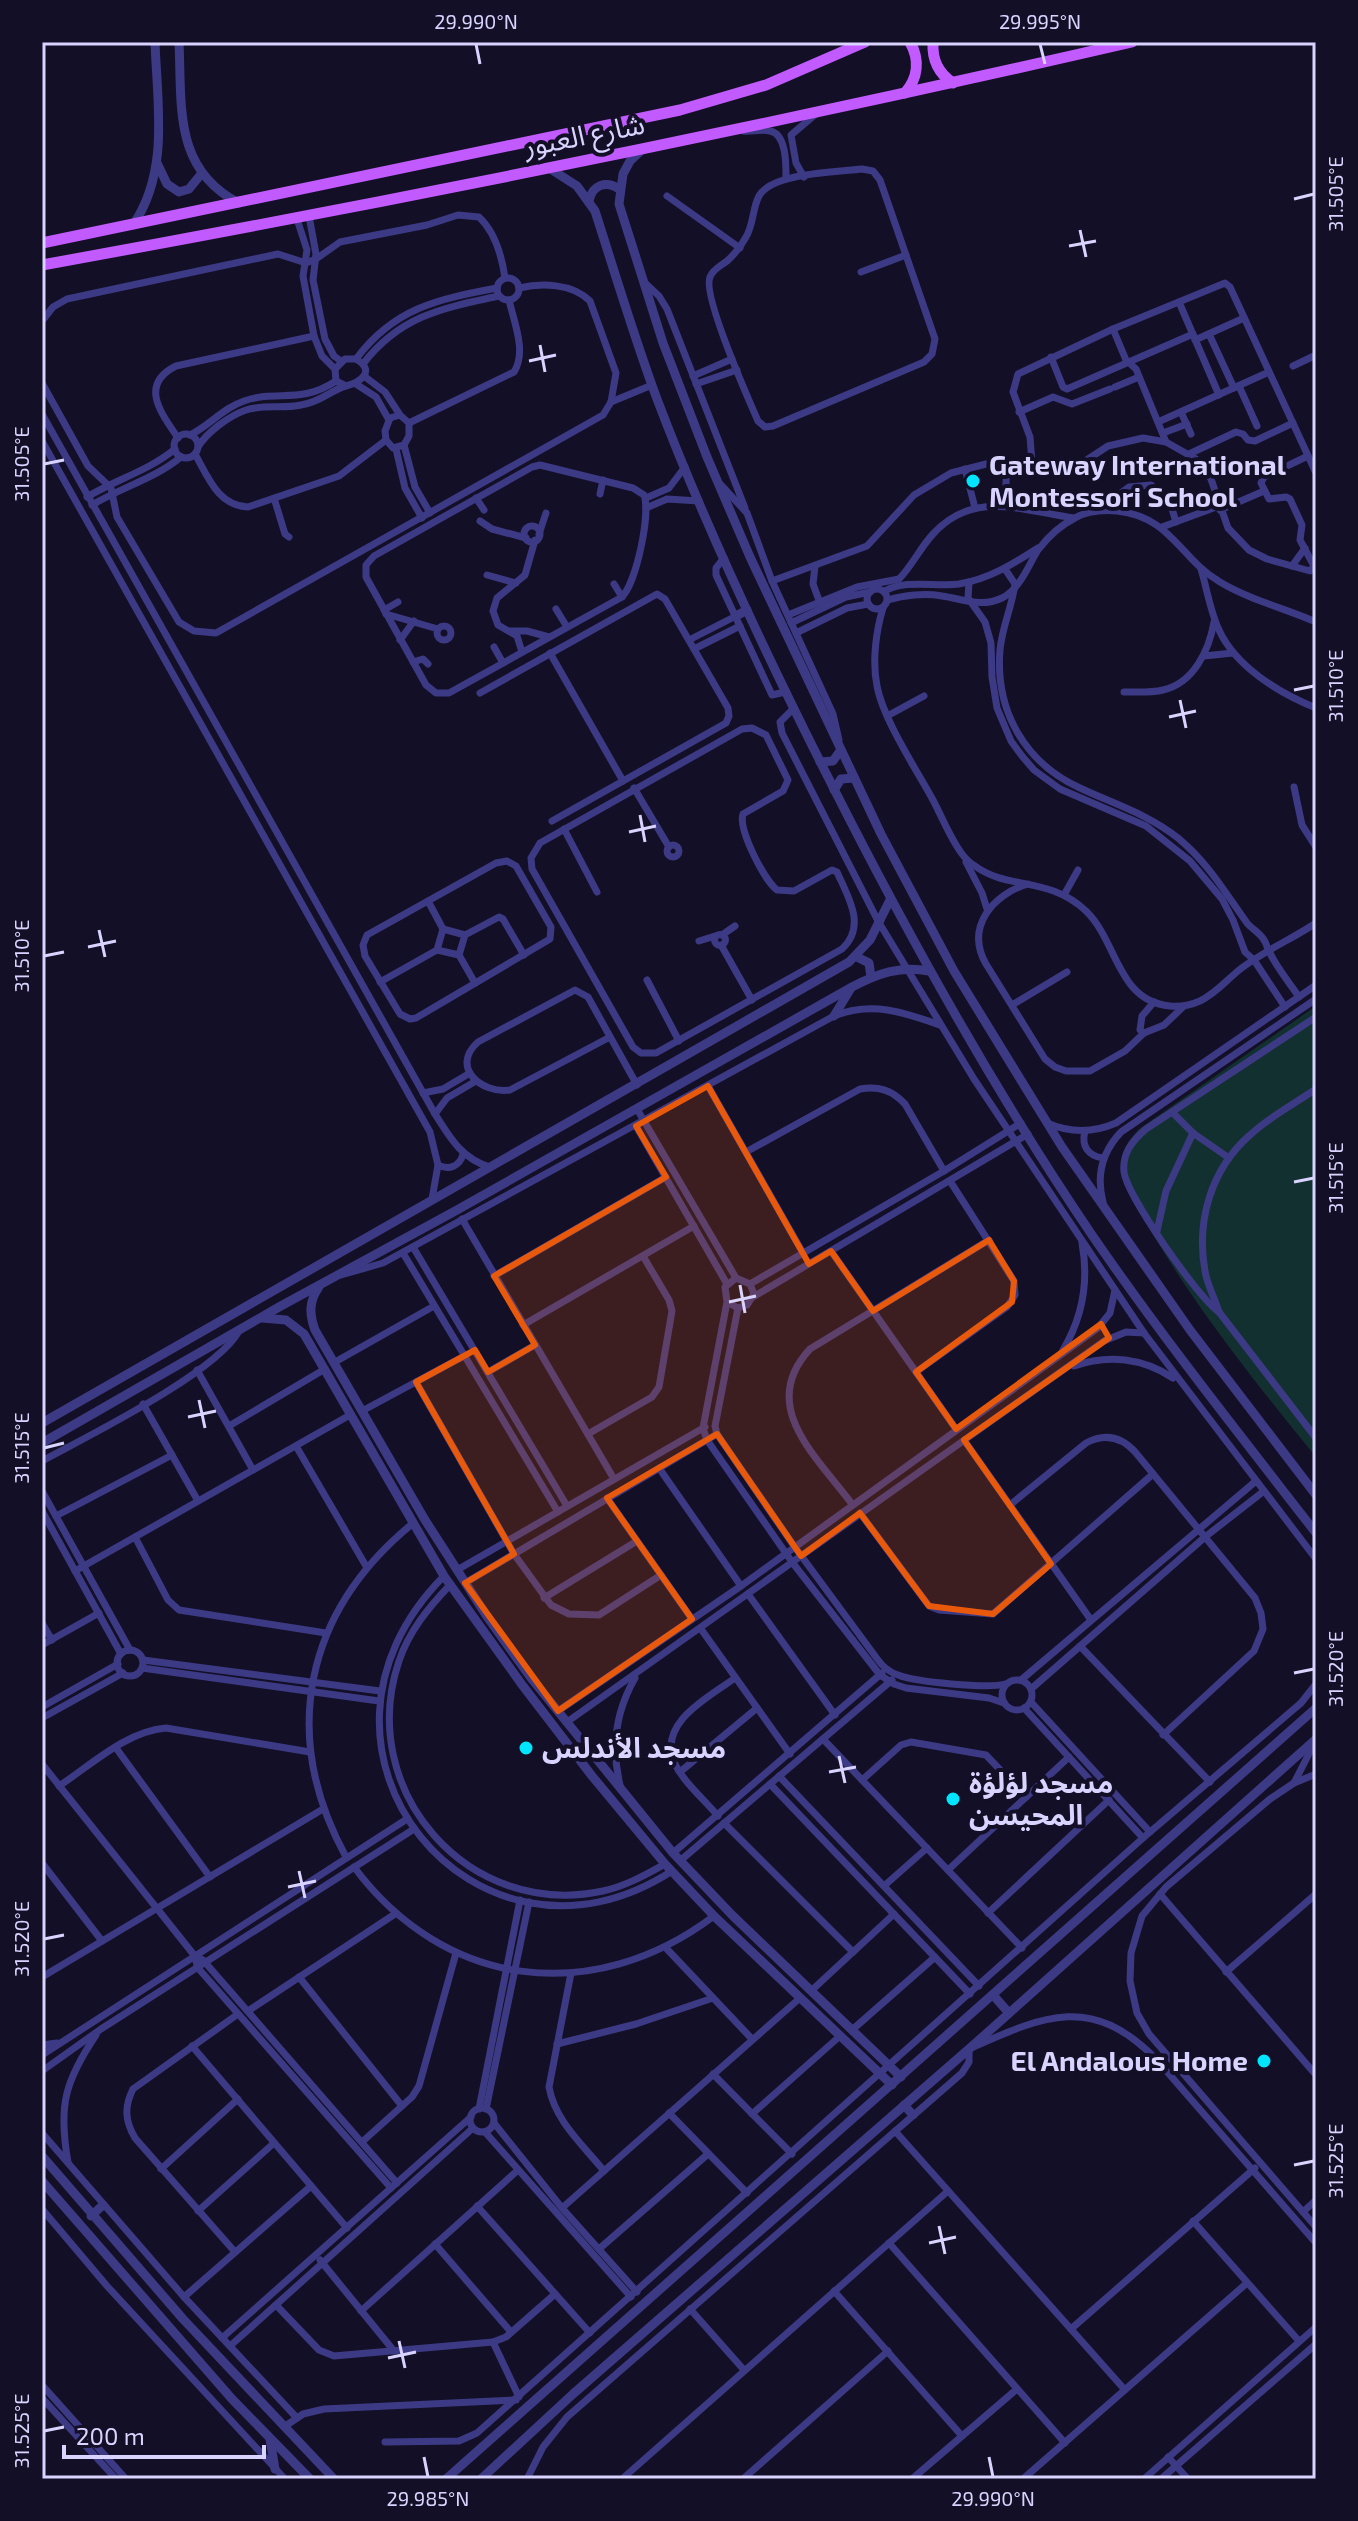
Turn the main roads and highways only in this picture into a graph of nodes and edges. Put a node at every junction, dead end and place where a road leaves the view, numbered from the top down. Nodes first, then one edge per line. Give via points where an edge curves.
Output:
1 (865, 42) edge
2 (910, 42) edge
3 (933, 42) edge
4 (1132, 42) edge
5 (953, 83) junction
6 (905, 93) junction
7 (42, 243) edge
8 (42, 265) edge

1 - 7 main road, شارع العبور via 716,101
2 - 6 main road via 917,71
3 - 5 main road via 933,58
4 - 5 main road, شارع العبور
5 - 6 main road, شارع العبور
6 - 8 main road, شارع العبور

